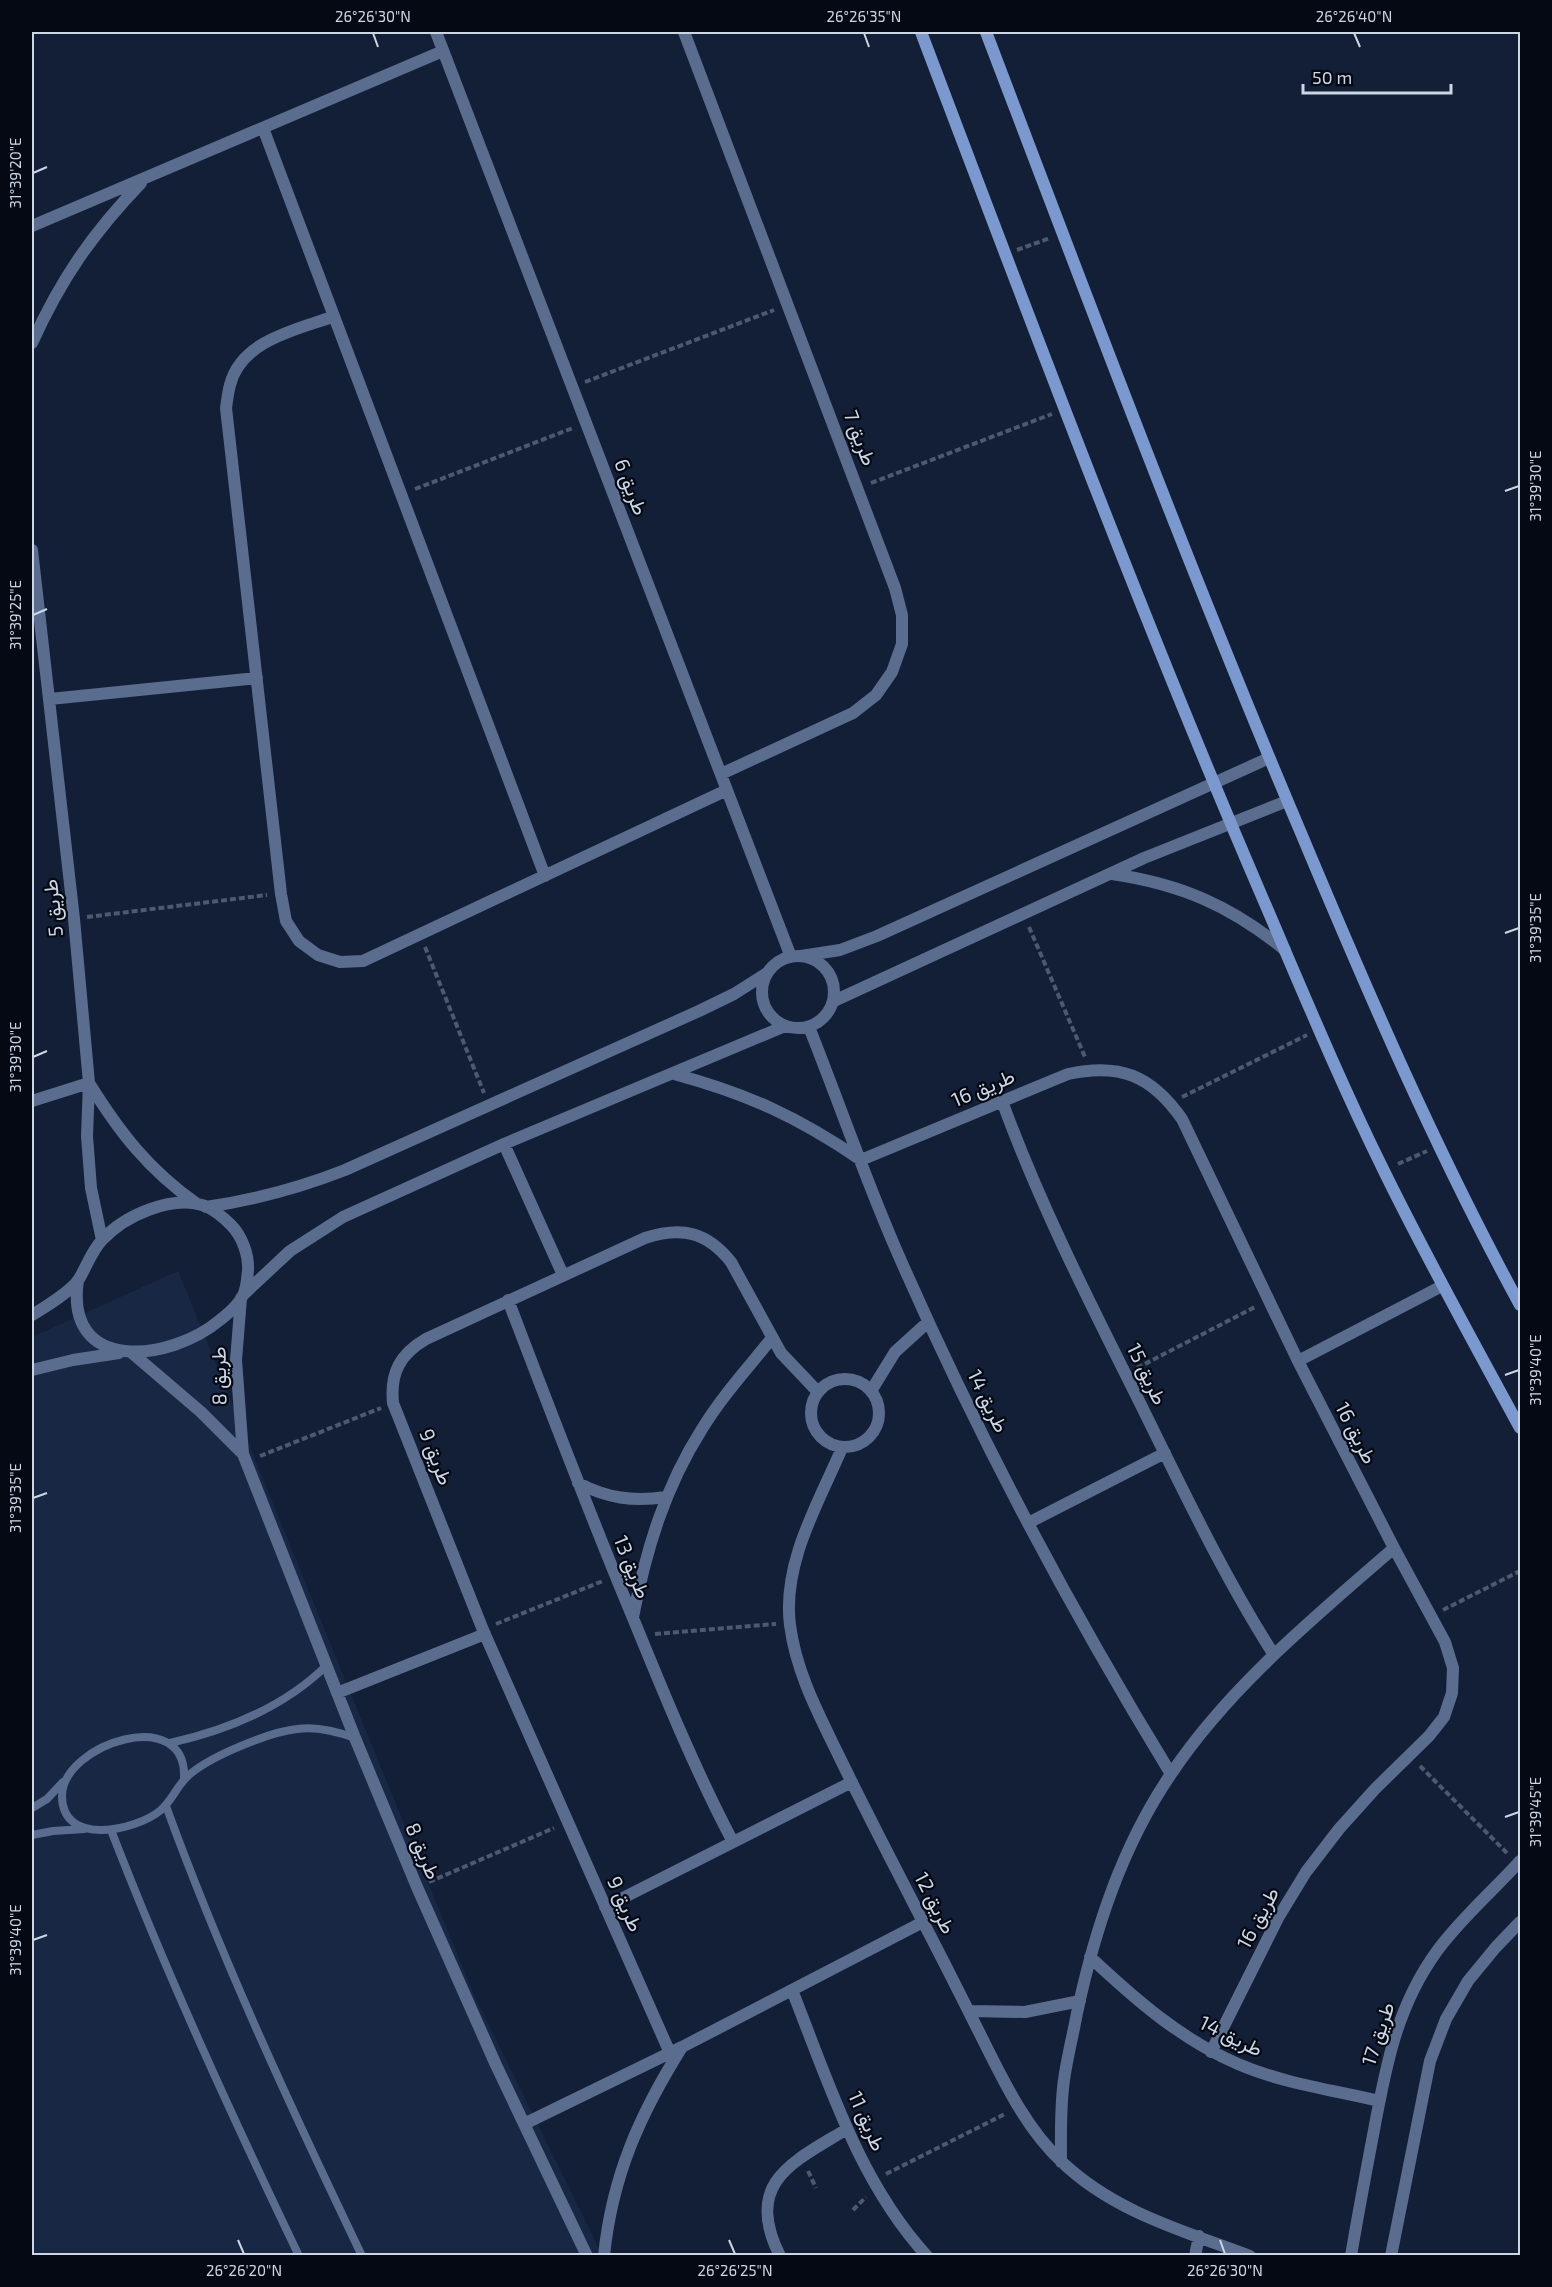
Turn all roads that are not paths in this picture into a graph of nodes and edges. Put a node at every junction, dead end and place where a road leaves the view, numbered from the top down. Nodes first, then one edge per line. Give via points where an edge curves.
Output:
1 (436, 32) edge
2 (684, 32) edge
3 (921, 32) edge
4 (986, 32) edge
5 (443, 51) junction
6 (263, 128) junction
7 (146, 178) junction
8 (32, 226) edge
9 (332, 317) junction
10 (32, 343) edge
11 (32, 550) edge
12 (257, 678) junction
13 (50, 699) junction
14 (1269, 759) junction
15 (721, 774) junction
16 (1213, 782) junction
17 (727, 790) junction
18 (1287, 801) junction
19 (1230, 823) junction
20 (1111, 874) junction
21 (545, 876) junction
22 (1285, 950) junction
23 (796, 956) junction
24 (767, 973) junction
25 (834, 1001) junction
26 (785, 1026) junction
27 (809, 1027) junction
28 (674, 1074) junction
29 (89, 1083) junction
30 (32, 1101) edge
31 (1002, 1101) junction
32 (504, 1144) junction
33 (861, 1160) junction
34 (202, 1206) junction
35 (102, 1240) junction
36 (563, 1275) junction
37 (78, 1280) junction
38 (1442, 1286) junction
39 (243, 1296) junction
40 (508, 1300) junction
41 (1521, 1305) edge
42 (32, 1315) edge
43 (928, 1322) junction
44 (772, 1338) junction
45 (128, 1353) junction
46 (1298, 1361) junction
47 (32, 1370) edge
48 (871, 1390) junction
49 (818, 1392) junction
50 (1521, 1428) edge
51 (842, 1448) junction
52 (1165, 1453) junction
53 (244, 1458) junction
54 (578, 1483) junction
55 (666, 1497) junction
56 (1028, 1523) junction
57 (1394, 1548) junction
58 (633, 1618) junction
59 (484, 1632) junction
60 (1274, 1655) junction
61 (326, 1666) junction
62 (337, 1693) junction
63 (355, 1737) junction
64 (170, 1743) junction
65 (1171, 1774) junction
66 (66, 1779) junction
67 (184, 1779) junction
68 (852, 1782) junction
69 (166, 1806) junction
70 (32, 1808) edge
71 (86, 1828) junction
72 (111, 1830) junction
73 (32, 1835) edge
74 (733, 1842) junction
75 (1519, 1862) edge
76 (605, 1907) junction
77 (923, 1922) junction
78 (1521, 1923) edge
79 (1090, 1957) junction
80 (792, 1990) junction
81 (1080, 2001) junction
82 (969, 2011) junction
83 (682, 2047) junction
84 (1211, 2052) junction
85 (670, 2053) junction
86 (1379, 2101) junction
87 (524, 2124) junction
88 (847, 2129) junction
89 (1061, 2162) junction
90 (1199, 2236) junction
91 (299, 2256) edge
92 (362, 2256) edge
93 (587, 2256) edge
94 (604, 2256) edge
95 (780, 2256) edge
96 (927, 2256) edge
97 (1195, 2256) edge
98 (1250, 2256) edge
99 (1351, 2256) edge
100 (1391, 2256) edge

1 - 5 street, طريق 6
2 - 15 street, طريق 7 via 858,488 902,615 902,644 892,672 876,695 853,713
3 - 16 street via 1064,409
4 - 14 street
5 - 6 street
5 - 15 street, طريق 6
6 - 7 street
6 - 9 street
7 - 8 street
7 - 10 street via 78,256 51,300
9 - 12 street via 261,344 242,361 230,383 228,431
9 - 21 street
11 - 13 street, طريق 5
12 - 13 street
12 - 21 street via 286,921 299,941 318,955 340,962 363,961
13 - 29 street, طريق 5
14 - 16 street
14 - 18 street
15 - 17 street, طريق 6
16 - 19 street
16 - 23 street via 877,936 840,950
17 - 21 street
17 - 23 street, طريق 6
18 - 19 street
18 - 41 street via 1374,1006 1491,1252
19 - 20 street
19 - 22 street
20 - 22 street via 1143,878 1204,898 1260,930
20 - 25 street
22 - 38 street via 1383,1170
23 - 24 street via 774,965
23 - 25 street via 818,961 825,967 834,983
24 - 26 street via 762,990 766,1008 770,1016
24 - 34 street via 717,1003 318,1180 263,1197
25 - 27 street via 825,1017
26 - 27 street
26 - 28 street
27 - 33 street, طريق 14
28 - 32 street
28 - 33 street via 753,1099 827,1137
29 - 30 street
29 - 34 street, طريق 5 via 136,1152 155,1172
29 - 35 street, طريق 5 via 87,1136
31 - 33 street, طريق 16
31 - 46 street, طريق 16 via 1090,1069 1110,1069 1153,1087 1171,1103 1190,1135
31 - 52 street, طريق 15 via 1044,1208
32 - 36 street
32 - 39 street via 325,1227 282,1258
33 - 43 street, طريق 14
34 - 35 street via 146,1210
34 - 39 street via 223,1217 236,1230 245,1248 248,1266
35 - 37 street
36 - 40 street, طريق 9
36 - 44 street, طريق 9 via 661,1233 693,1234 708,1240 731,1262
37 - 42 street
37 - 45 street via 75,1298 85,1328 103,1344
38 - 46 street
38 - 50 street
39 - 45 street via 228,1314 193,1339 153,1352
39 - 53 street, طريق 8 via 236,1360
40 - 54 street, طريق 13
40 - 59 street, طريق 9 via 412,1347 401,1358 391,1388 393,1403
43 - 48 street via 895,1352
43 - 56 street, طريق 14
44 - 49 street, طريق 9
44 - 55 street via 723,1397
45 - 47 street
45 - 53 street, طريق 8 via 201,1412
46 - 57 street, طريق 16
48 - 49 street via 850,1379 838,1379
48 - 51 street via 877,1401 878,1424 864,1442
49 - 51 street via 811,1412 816,1432 823,1440
51 - 68 street, طريق 12 via 800,1546 791,1584 790,1622 797,1664
52 - 56 street
52 - 60 street, طريق 15 via 1227,1576
53 - 61 street, طريق 8
54 - 55 street via 620,1499
54 - 58 street, طريق 13
55 - 58 street via 649,1546
56 - 65 street, طريق 14
57 - 60 street
57 - 84 street, طريق 16 via 1445,1642 1453,1668 1452,1693 1444,1717 1339,1829 1306,1872 1278,1918
58 - 74 street, طريق 13 via 698,1774
59 - 62 street
59 - 76 street, طريق 9
60 - 65 street via 1208,1726
61 - 62 street, طريق 8
61 - 64 lane via 271,1708
62 - 63 street, طريق 8
63 - 67 lane via 327,1730 283,1731 225,1753
63 - 87 street, طريق 8 via 417,1887
64 - 66 lane via 146,1737 115,1742 87,1757
64 - 67 lane via 182,1759
65 - 79 street via 1123,1862
66 - 70 lane
66 - 71 lane via 62,1789 64,1809
67 - 69 lane
68 - 74 street
68 - 77 street, طريق 12
69 - 72 lane via 141,1823
69 - 92 lane via 257,2033
71 - 72 lane
71 - 73 lane
72 - 91 lane via 211,2067
74 - 76 street
75 - 86 street, طريق 17 via 1437,1951 1416,1984 1388,2055
76 - 85 street, طريق 9
77 - 80 street
77 - 82 street, طريق 12
78 - 100 street via 1468,1981 1446,2019 1420,2104
79 - 81 street
79 - 84 street, طريق 14 via 1154,2014
80 - 83 street
80 - 88 street, طريق 11
81 - 82 street via 1025,2012
81 - 89 street via 1064,2081
82 - 89 street, طريق 12 via 1019,2107
83 - 85 street
83 - 94 street via 633,2136 617,2184
84 - 86 street, طريق 14 via 1269,2075
85 - 87 street
86 - 99 street, طريق 17
87 - 93 street, طريق 8
88 - 95 street via 789,2165 774,2183 767,2205 768,2228
88 - 96 street, طريق 11 via 894,2214
89 - 90 street, طريق 12 via 1093,2189 1130,2210
90 - 97 street
90 - 98 street, طريق 12

